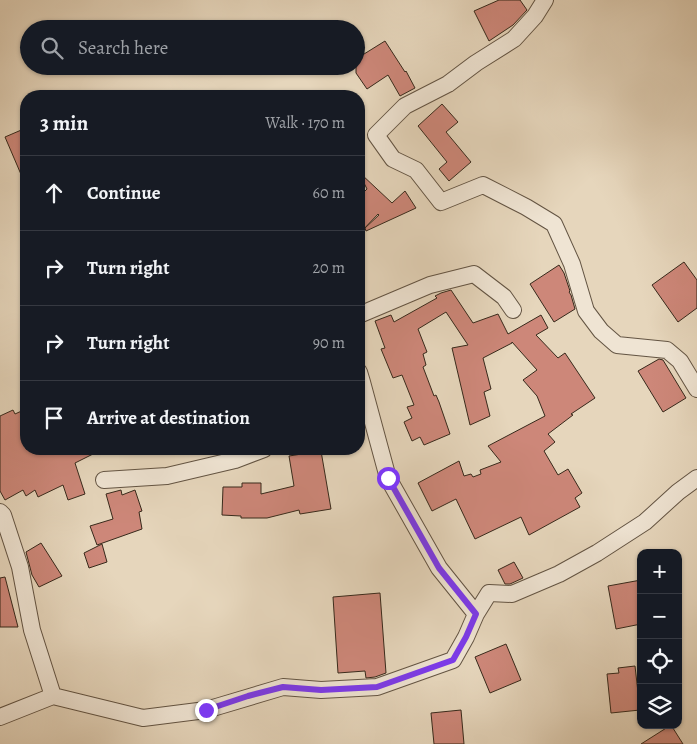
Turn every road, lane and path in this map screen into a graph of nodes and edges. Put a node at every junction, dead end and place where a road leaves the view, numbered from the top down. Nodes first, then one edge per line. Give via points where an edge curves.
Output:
1 (545, 0) edge
2 (514, 310) dead end
3 (365, 312) edge
4 (697, 389) edge
5 (365, 411) edge
6 (248, 455) edge
7 (697, 478) edge
8 (104, 480) dead end
9 (0, 512) edge
10 (476, 614) junction
11 (52, 696) junction
12 (0, 717) edge

1 - 4 street via 514,39 448,84 405,106 376,135 393,159 416,170 441,202 483,185 554,224 572,264 586,311 601,331 617,345 667,350 680,361
2 - 3 street via 504,297 474,274 430,284
5 - 10 street via 388,478 439,568
6 - 8 street via 167,476
7 - 10 street via 644,522 597,553 512,594 489,593
9 - 11 street via 20,567 32,630
10 - 11 street via 453,660 377,687 321,690 283,687 206,710 143,718
11 - 12 street

